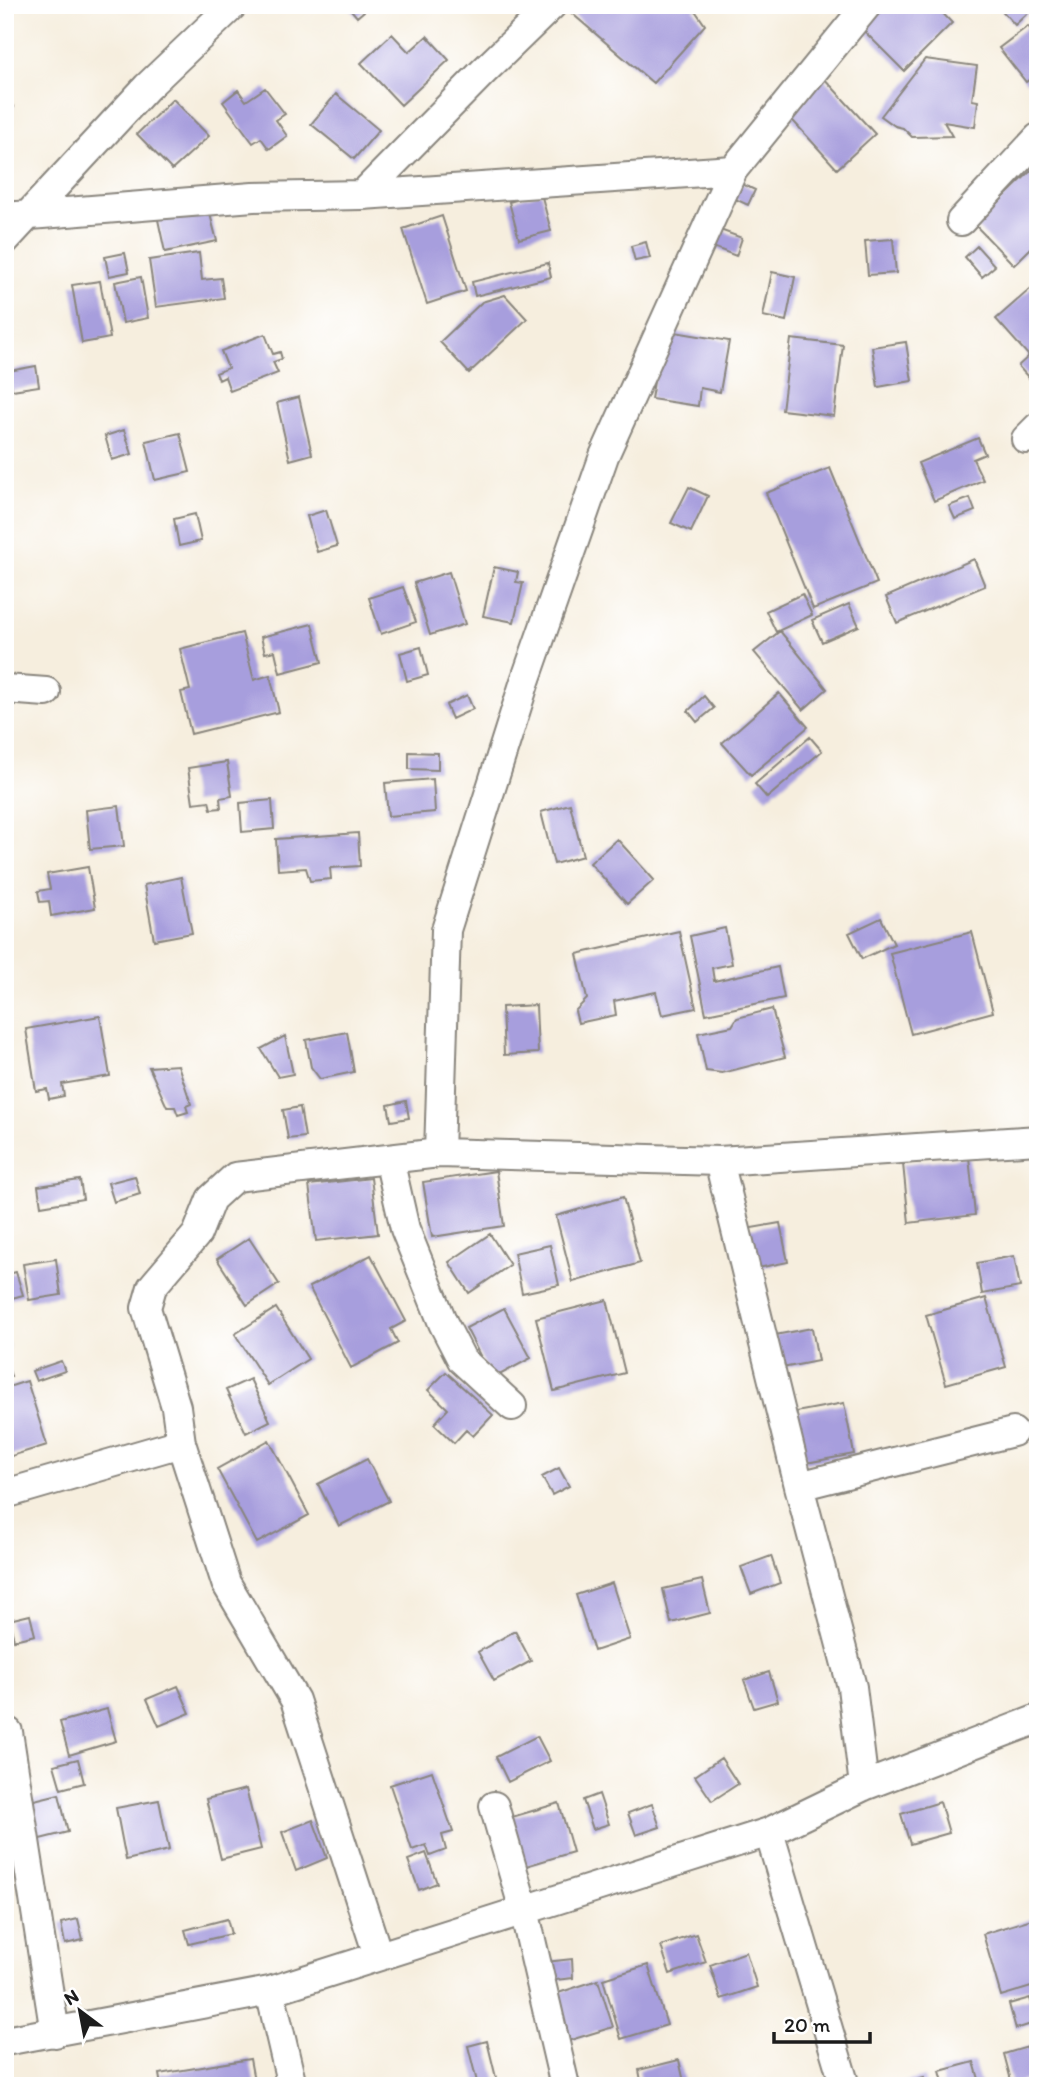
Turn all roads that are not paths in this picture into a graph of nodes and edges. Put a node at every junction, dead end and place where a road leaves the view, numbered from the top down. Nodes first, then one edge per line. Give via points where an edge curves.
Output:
1 (233, 5) edge
2 (552, 5) edge
3 (867, 5) edge
4 (1038, 138) edge
5 (733, 170) junction
6 (362, 195) junction
7 (17, 216) edge
8 (961, 221) dead end
9 (5, 240) edge
10 (5, 690) edge
11 (46, 692) dead end
12 (1038, 1140) edge
13 (439, 1153) junction
14 (389, 1159) junction
15 (719, 1161) junction
16 (512, 1406) dead end
17 (1013, 1432) dead end
18 (181, 1444) junction
19 (799, 1486) junction
20 (5, 1494) edge
21 (1038, 1719) edge
22 (8, 1732) dead end
23 (864, 1786) junction
24 (494, 1806) dead end
25 (769, 1832) junction
26 (524, 1910) junction
27 (378, 1955) junction
28 (270, 1991) junction
29 (55, 2033) junction
30 (5, 2041) edge
31 (292, 2086) edge
32 (565, 2086) edge
33 (845, 2086) edge

1 - 7 street
2 - 6 street
3 - 5 street
4 - 8 street
5 - 6 street
5 - 13 street via 604,456 524,684 446,930
6 - 7 street via 253,197
7 - 9 street
10 - 11 street
12 - 15 street
13 - 14 street
13 - 15 street
14 - 16 street via 405,1229 443,1323 462,1360
14 - 18 street via 235,1178 211,1199 197,1234 152,1287 146,1308 176,1406
15 - 19 street
17 - 19 street
18 - 20 street
18 - 27 street via 226,1583 295,1700
19 - 23 street via 852,1687
21 - 23 street
22 - 29 street
23 - 25 street
24 - 26 street
25 - 26 street
25 - 33 street
26 - 27 street
26 - 32 street
27 - 28 street
28 - 29 street
28 - 31 street
29 - 30 street

